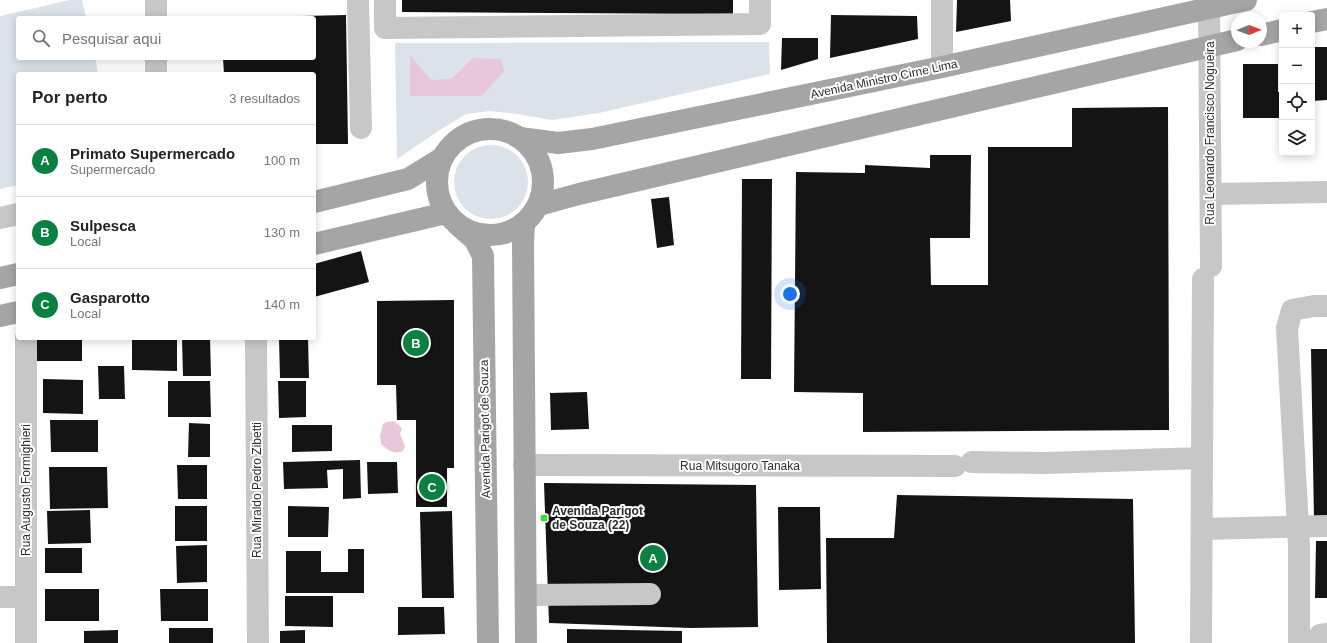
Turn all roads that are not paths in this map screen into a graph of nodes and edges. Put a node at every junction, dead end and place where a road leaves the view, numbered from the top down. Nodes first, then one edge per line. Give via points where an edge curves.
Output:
1 (156, 0) edge
2 (358, 0) edge
3 (385, 0) edge
4 (760, 0) edge
5 (942, 0) edge
6 (1246, 0) edge
7 (1209, 4) edge
8 (156, 16) edge
9 (1327, 19) edge
10 (1315, 21) edge
11 (1279, 31) edge
12 (1267, 33) edge
13 (1231, 42) edge
14 (1210, 47) junction
15 (156, 60) edge
16 (942, 68) junction
17 (156, 72) edge
18 (361, 128) dead end
19 (520, 138) junction
20 (442, 158) junction
21 (1327, 192) edge
22 (1211, 194) junction
23 (316, 202) edge
24 (539, 204) junction
25 (16, 214) edge
26 (0, 218) edge
27 (452, 219) junction
28 (524, 223) junction
29 (316, 244) edge
30 (16, 274) edge
31 (0, 278) edge
32 (1327, 306) edge
33 (16, 312) edge
34 (0, 316) edge
35 (26, 340) edge
36 (256, 340) edge
37 (1202, 458) junction
38 (524, 466) junction
39 (1298, 526) junction
40 (1327, 526) edge
41 (1202, 529) junction
42 (650, 594) dead end
43 (526, 595) junction
44 (0, 597) edge
45 (26, 597) junction
46 (1327, 634) edge
47 (26, 643) edge
48 (258, 643) edge
49 (488, 643) edge
50 (526, 643) edge
51 (1201, 643) edge
52 (1299, 643) edge
53 (1320, 643) edge

1 - 8 street
2 - 18 street
3 - 4 street via 385,28 760,24
5 - 16 street
6 - 7 main road, Avenida Ministro Cirne Lima
7 - 14 street, Rua Leonardo Francisco Nogueira
7 - 16 main road, Avenida Ministro Cirne Lima
9 - 10 main road
11 - 12 main road
13 - 14 main road
14 - 22 street, Rua Leonardo Francisco Nogueira
14 - 24 main road
15 - 17 street
16 - 19 main road, Avenida Ministro Cirne Lima via 592,139 558,143
19 - 20 main road via 503,130 485,128 467,133 453,144
19 - 24 main road via 531,148 539,161 543,175 543,190
20 - 23 main road via 408,179
20 - 27 main road via 436,186 439,201
21 - 22 street
22 - 37 street, Rua Leonardo Francisco Nogueira
24 - 28 main road
25 - 26 street
27 - 28 main road via 471,233 485,236 510,232
27 - 29 main road
27 - 49 main road, Avenida Parigot de Souza via 475,240 483,256
28 - 38 main road
30 - 31 main road
32 - 39 street via 1292,310 1287,328
33 - 34 main road
35 - 45 street, Rua Augusto Formighieri
36 - 48 street, Rua Miraldo Pedro Zibetti
37 - 38 street, Rua Mitsugoro Tanaka via 964,464
37 - 41 street, Rua Leonardo Francisco Nogueira
38 - 43 main road
39 - 40 street
39 - 41 street
39 - 52 street
41 - 51 street, Rua Leonardo Francisco Nogueira
42 - 43 street
43 - 50 main road
44 - 45 street
45 - 47 street, Rua Augusto Formighieri
46 - 53 street via 1320,635

